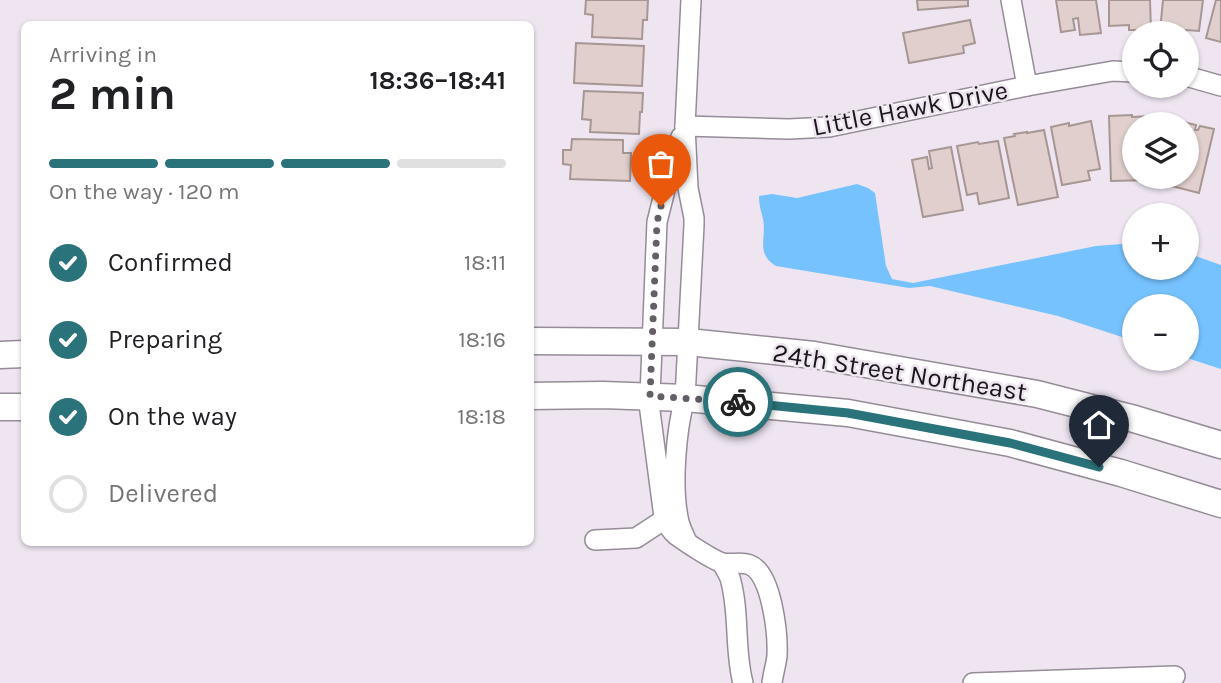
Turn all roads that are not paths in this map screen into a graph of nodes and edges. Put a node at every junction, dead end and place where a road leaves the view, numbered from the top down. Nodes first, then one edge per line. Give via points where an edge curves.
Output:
1 (691, 0) edge
2 (1011, 0) edge
3 (1122, 71) edge
4 (1199, 80) edge
5 (1027, 86) junction
6 (1221, 86) edge
7 (685, 126) junction
8 (534, 341) edge
9 (652, 342) junction
10 (688, 342) junction
11 (21, 354) edge
12 (0, 355) edge
13 (534, 396) edge
14 (649, 396) junction
15 (685, 397) junction
16 (0, 407) edge
17 (21, 407) edge
18 (1221, 445) edge
19 (1221, 504) edge
20 (665, 519) junction
21 (595, 540) dead end
22 (687, 542) junction
23 (722, 563) junction
24 (1175, 676) dead end
25 (1040, 682) edge
26 (743, 683) edge
27 (772, 683) edge
28 (973, 683) edge

1 - 7 street
2 - 5 street
3 - 5 street, Little Hawk Drive
4 - 6 street
5 - 7 street, Little Hawk Drive via 829,127
7 - 9 street via 657,222
7 - 10 street via 694,218
8 - 9 street, 24th Street Northeast
9 - 10 street, 24th Street Northeast
9 - 14 street
10 - 15 street
10 - 18 street, 24th Street Northeast via 814,355 1037,394
11 - 12 street
13 - 14 street, 24th Street Northeast
14 - 15 street, 24th Street Northeast
14 - 20 street
15 - 19 street, 24th Street Northeast via 848,413 1010,443
15 - 22 street via 676,478 679,521
16 - 17 street
20 - 21 street via 636,538
20 - 22 street
22 - 23 street
23 - 26 street via 730,577
23 - 27 street via 753,565 761,574 776,628
24 - 25 street
25 - 28 street

